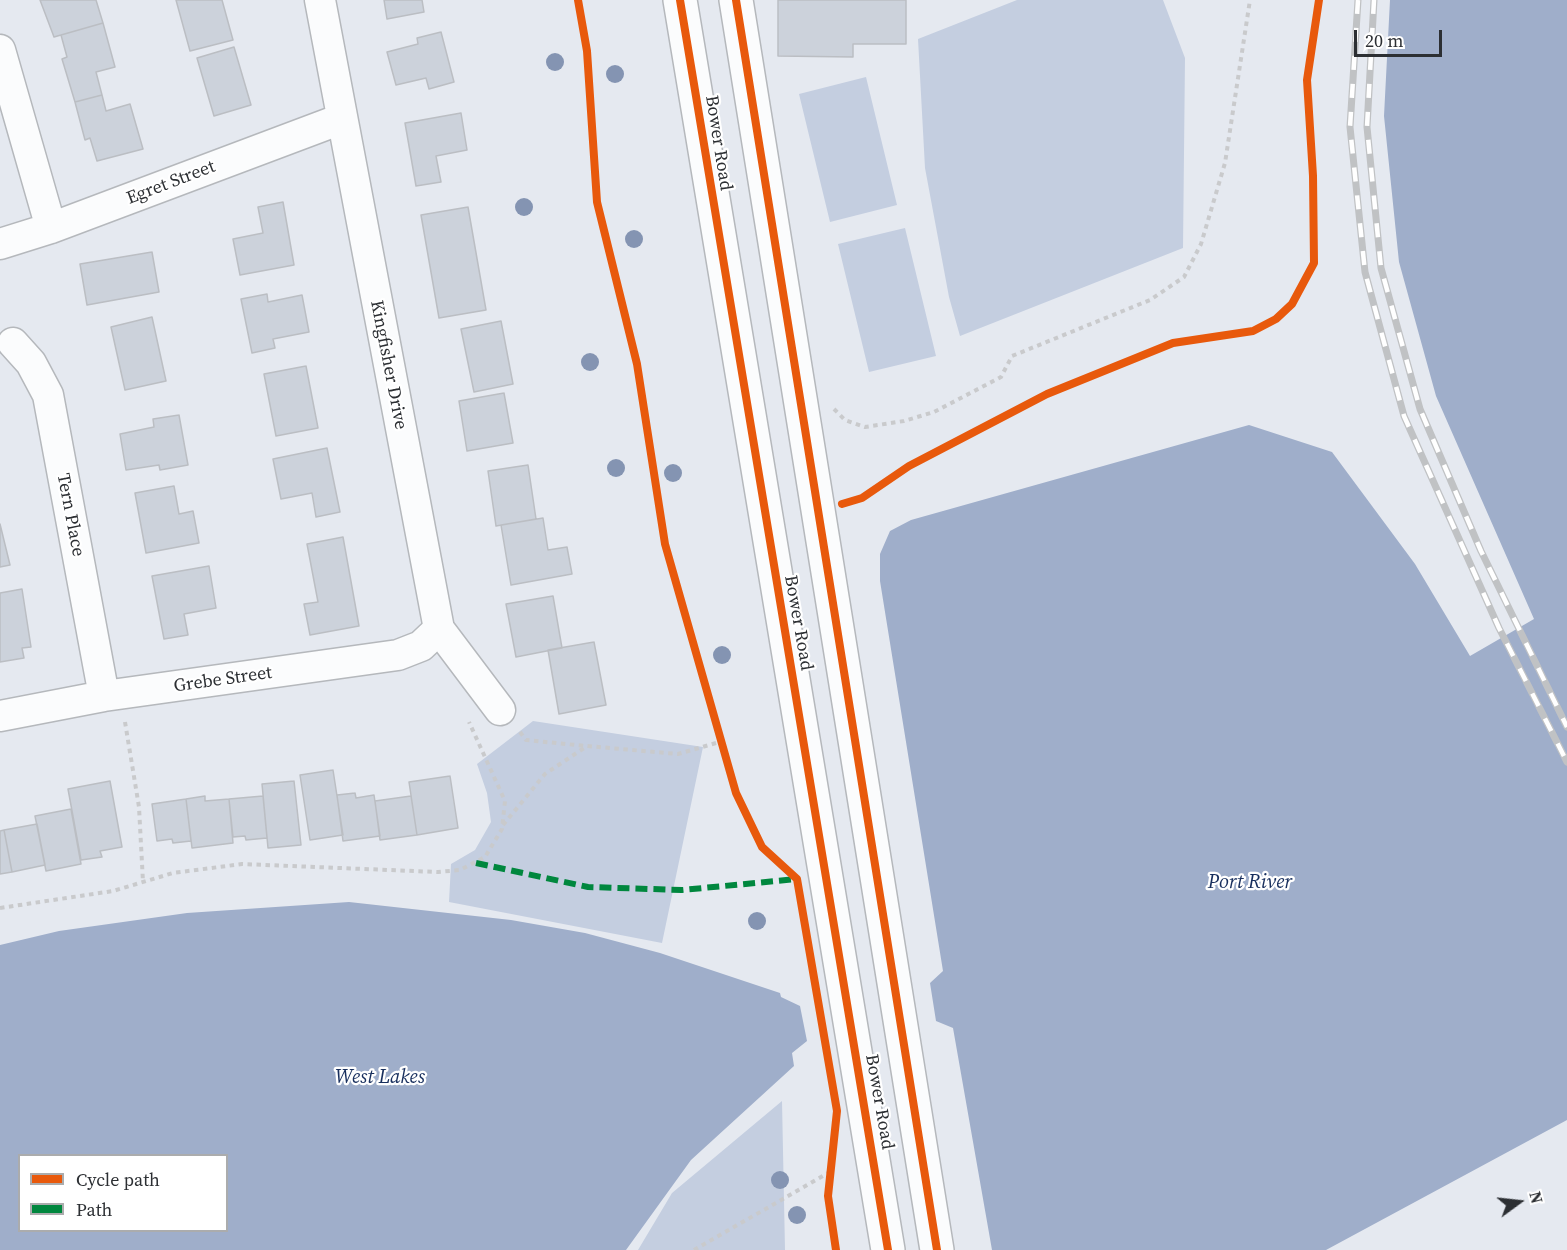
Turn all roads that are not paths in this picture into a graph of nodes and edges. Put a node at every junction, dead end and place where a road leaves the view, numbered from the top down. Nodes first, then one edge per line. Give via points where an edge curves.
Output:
1 (320, 0) edge
2 (680, 0) edge
3 (736, 0) edge
4 (0, 50) edge
5 (341, 119) junction
6 (51, 228) junction
7 (0, 244) edge
8 (13, 343) dead end
9 (438, 629) junction
10 (114, 707) junction
11 (500, 710) road end
12 (0, 716) edge
13 (888, 1250) edge
14 (937, 1250) edge

1 - 5 street, Kingfisher Drive
2 - 13 main road, Bower Road
3 - 14 main road, Bower Road
4 - 6 street
5 - 6 street, Egret Street
5 - 9 street, Kingfisher Drive
6 - 7 street, Egret Street
8 - 10 street, Tern Place via 32,363 48,396
9 - 10 street, Grebe Street via 421,646 398,655
9 - 11 street, Kingfisher Drive
10 - 12 street, Grebe Street

